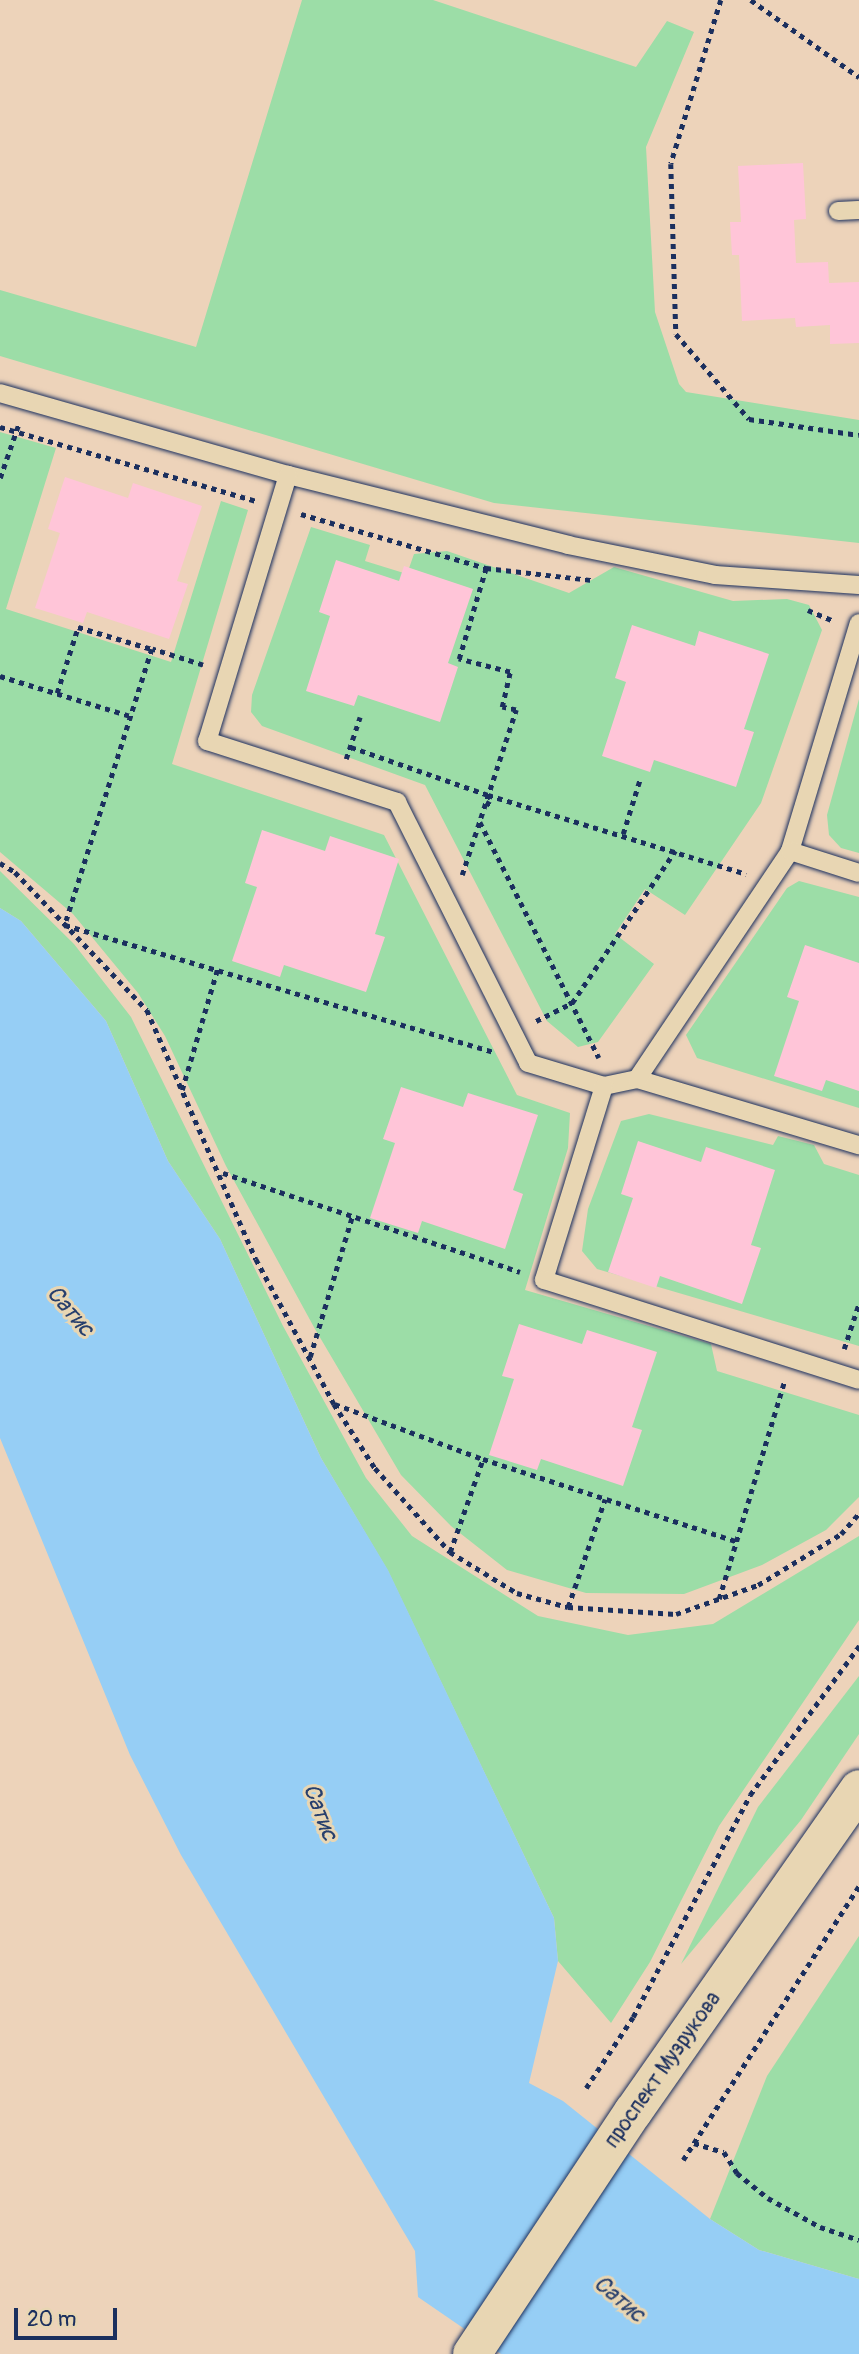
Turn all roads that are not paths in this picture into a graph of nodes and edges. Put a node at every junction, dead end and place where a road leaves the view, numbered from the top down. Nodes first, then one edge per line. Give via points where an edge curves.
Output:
1 (859, 210) edge
2 (838, 211) dead end
3 (0, 393) edge
4 (288, 475) junction
5 (859, 585) edge
6 (859, 623) edge
7 (790, 851) junction
8 (859, 873) edge
9 (637, 1079) junction
10 (608, 1085) junction
11 (859, 1145) edge
12 (859, 1380) edge
13 (859, 1789) edge
14 (476, 2349) edge

1 - 2 lane
3 - 4 lane
4 - 5 lane via 568,545 715,575
4 - 10 lane via 208,741 397,802 528,1063
6 - 7 lane
7 - 8 lane
7 - 9 lane
9 - 10 lane
9 - 11 lane
10 - 12 lane via 544,1280
13 - 14 main road, проспект Музрукова via 633,2112

